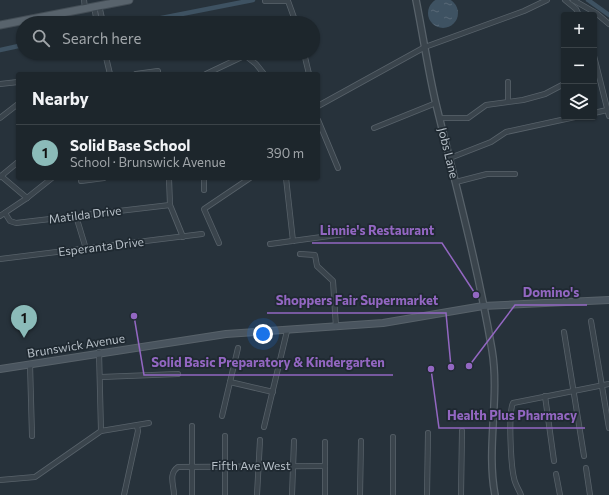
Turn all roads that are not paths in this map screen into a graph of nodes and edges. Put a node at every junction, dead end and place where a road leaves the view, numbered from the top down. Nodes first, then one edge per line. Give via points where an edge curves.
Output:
1 (129, 0) edge
2 (416, 0) edge
3 (547, 0) edge
4 (565, 0) edge
5 (573, 0) edge
6 (265, 1) edge
7 (85, 4) edge
8 (96, 6) junction
9 (578, 12) edge
10 (36, 16) edge
11 (97, 16) edge
12 (100, 16) edge
13 (293, 16) edge
14 (16, 21) edge
15 (609, 24) edge
16 (0, 25) edge
17 (425, 47) junction
18 (107, 60) edge
19 (233, 60) edge
20 (251, 60) edge
21 (306, 60) edge
22 (597, 68) edge
23 (158, 71) dead end
24 (110, 72) edge
25 (151, 72) edge
26 (210, 72) edge
27 (262, 72) edge
28 (309, 72) edge
29 (16, 82) edge
30 (508, 82) dead end
31 (0, 84) edge
32 (561, 86) edge
33 (508, 101) junction
34 (436, 103) junction
35 (320, 105) edge
36 (16, 106) edge
37 (607, 110) junction
38 (597, 112) edge
39 (609, 116) edge
40 (0, 118) edge
41 (440, 118) junction
42 (561, 120) edge
43 (320, 125) edge
44 (374, 128) dead end
45 (450, 158) junction
46 (16, 164) edge
47 (338, 168) dead end
48 (515, 174) dead end
49 (0, 177) edge
50 (50, 180) edge
51 (168, 180) edge
52 (204, 180) edge
53 (247, 180) edge
54 (286, 180) edge
55 (456, 182) junction
56 (204, 190) dead end
57 (27, 198) junction
58 (170, 205) junction
59 (5, 213) junction
60 (0, 216) edge
61 (76, 216) junction
62 (202, 234) dead end
63 (344, 234) dead end
64 (183, 237) junction
65 (293, 241) junction
66 (219, 243) dead end
67 (270, 244) dead end
68 (86, 249) junction
69 (300, 254) dead end
70 (0, 259) edge
71 (609, 300) edge
72 (483, 306) junction
73 (591, 321) dead end
74 (336, 327) junction
75 (287, 331) junction
76 (564, 332) dead end
77 (238, 348) dead end
78 (99, 352) junction
79 (30, 364) junction
80 (0, 369) edge
81 (178, 374) dead end
82 (101, 377) junction
83 (230, 382) junction
84 (609, 384) edge
85 (602, 385) junction
86 (574, 390) junction
87 (273, 392) junction
88 (545, 396) junction
89 (222, 416) dead end
90 (148, 423) dead end
91 (137, 426) junction
92 (192, 426) dead end
93 (264, 427) dead end
94 (609, 428) edge
95 (101, 431) junction
96 (462, 431) dead end
97 (428, 433) dead end
98 (32, 436) dead end
99 (225, 436) dead end
100 (393, 437) dead end
101 (260, 440) dead end
102 (361, 440) dead end
103 (294, 441) dead end
104 (325, 442) dead end
105 (584, 456) dead end
106 (554, 461) dead end
107 (258, 465) junction
108 (225, 466) junction
109 (292, 466) junction
110 (325, 466) junction
111 (193, 467) junction
112 (586, 468) dead end
113 (556, 474) dead end
114 (0, 480) edge
115 (124, 495) edge
116 (174, 495) edge
117 (192, 495) edge
118 (225, 495) edge
119 (257, 495) edge
120 (292, 495) edge
121 (325, 495) edge
122 (360, 495) edge
123 (393, 495) edge
124 (427, 495) edge
125 (461, 495) edge
126 (495, 495) edge
127 (521, 495) edge
128 (560, 495) edge
129 (590, 495) edge

1 - 8 main road
2 - 17 street, Jobs Lane
3 - 17 street via 524,12
4 - 9 street
5 - 15 street
6 - 13 street via 288,1
7 - 8 main road
7 - 10 main road
8 - 11 street
8 - 12 street
14 - 16 main road
17 - 34 street, Jobs Lane
17 - 35 street
18 - 24 street
19 - 26 street
20 - 27 street
21 - 28 street
22 - 37 street
23 - 25 street
29 - 31 street
30 - 33 street
32 - 33 street via 545,94
33 - 41 street via 486,105 468,118
34 - 41 street, Jobs Lane
34 - 44 street
36 - 40 street
37 - 38 street
37 - 39 street
41 - 45 street, Jobs Lane
42 - 45 street via 506,132 492,142
43 - 47 street
45 - 55 street, Jobs Lane
46 - 49 street
48 - 55 street via 487,174
49 - 57 street
50 - 57 street
51 - 58 street
52 - 56 street
53 - 66 street via 204,209
54 - 65 street
55 - 72 street, Jobs Lane via 471,241
57 - 59 street
58 - 61 street, Matilda Drive
58 - 64 street
59 - 60 street
59 - 61 street, Matilda Drive via 10,221 16,223
61 - 68 street
62 - 64 street, Esperanta Drive
63 - 65 street
64 - 68 street, Esperanta Drive
65 - 67 street
68 - 70 street, Esperanta Drive
69 - 74 street via 315,255 317,266 333,280
71 - 72 main road, Brunswick Avenue
72 - 74 main road, Brunswick Avenue via 384,323
72 - 126 street, Jobs Lane via 496,376 491,456
73 - 85 street
74 - 75 main road, Brunswick Avenue
75 - 78 main road, Brunswick Avenue via 226,334
75 - 87 street
76 - 86 street
77 - 83 street
78 - 79 main road, Brunswick Avenue
78 - 82 street
79 - 80 main road, Brunswick Avenue
79 - 98 street
81 - 82 street
82 - 95 street
83 - 87 street
83 - 89 street
84 - 85 street
85 - 86 street
85 - 94 street
86 - 88 street
86 - 105 street
87 - 93 street
88 - 106 street
88 - 127 street via 516,401 511,408 512,471
90 - 91 street
91 - 95 street
91 - 115 street
92 - 111 street
95 - 114 street via 35,477
96 - 125 street
97 - 124 street
99 - 108 street
100 - 123 street
101 - 107 street
102 - 122 street
103 - 109 street
104 - 110 street
107 - 108 street, Fifth Ave West
107 - 109 street, Fifth Ave West
107 - 119 street
108 - 111 street, Fifth Ave West
108 - 118 street
109 - 110 street, Fifth Ave West
109 - 120 street
110 - 121 street
111 - 116 street, Fifth Ave West via 175,468 172,479
111 - 117 street
112 - 129 street
113 - 128 street

